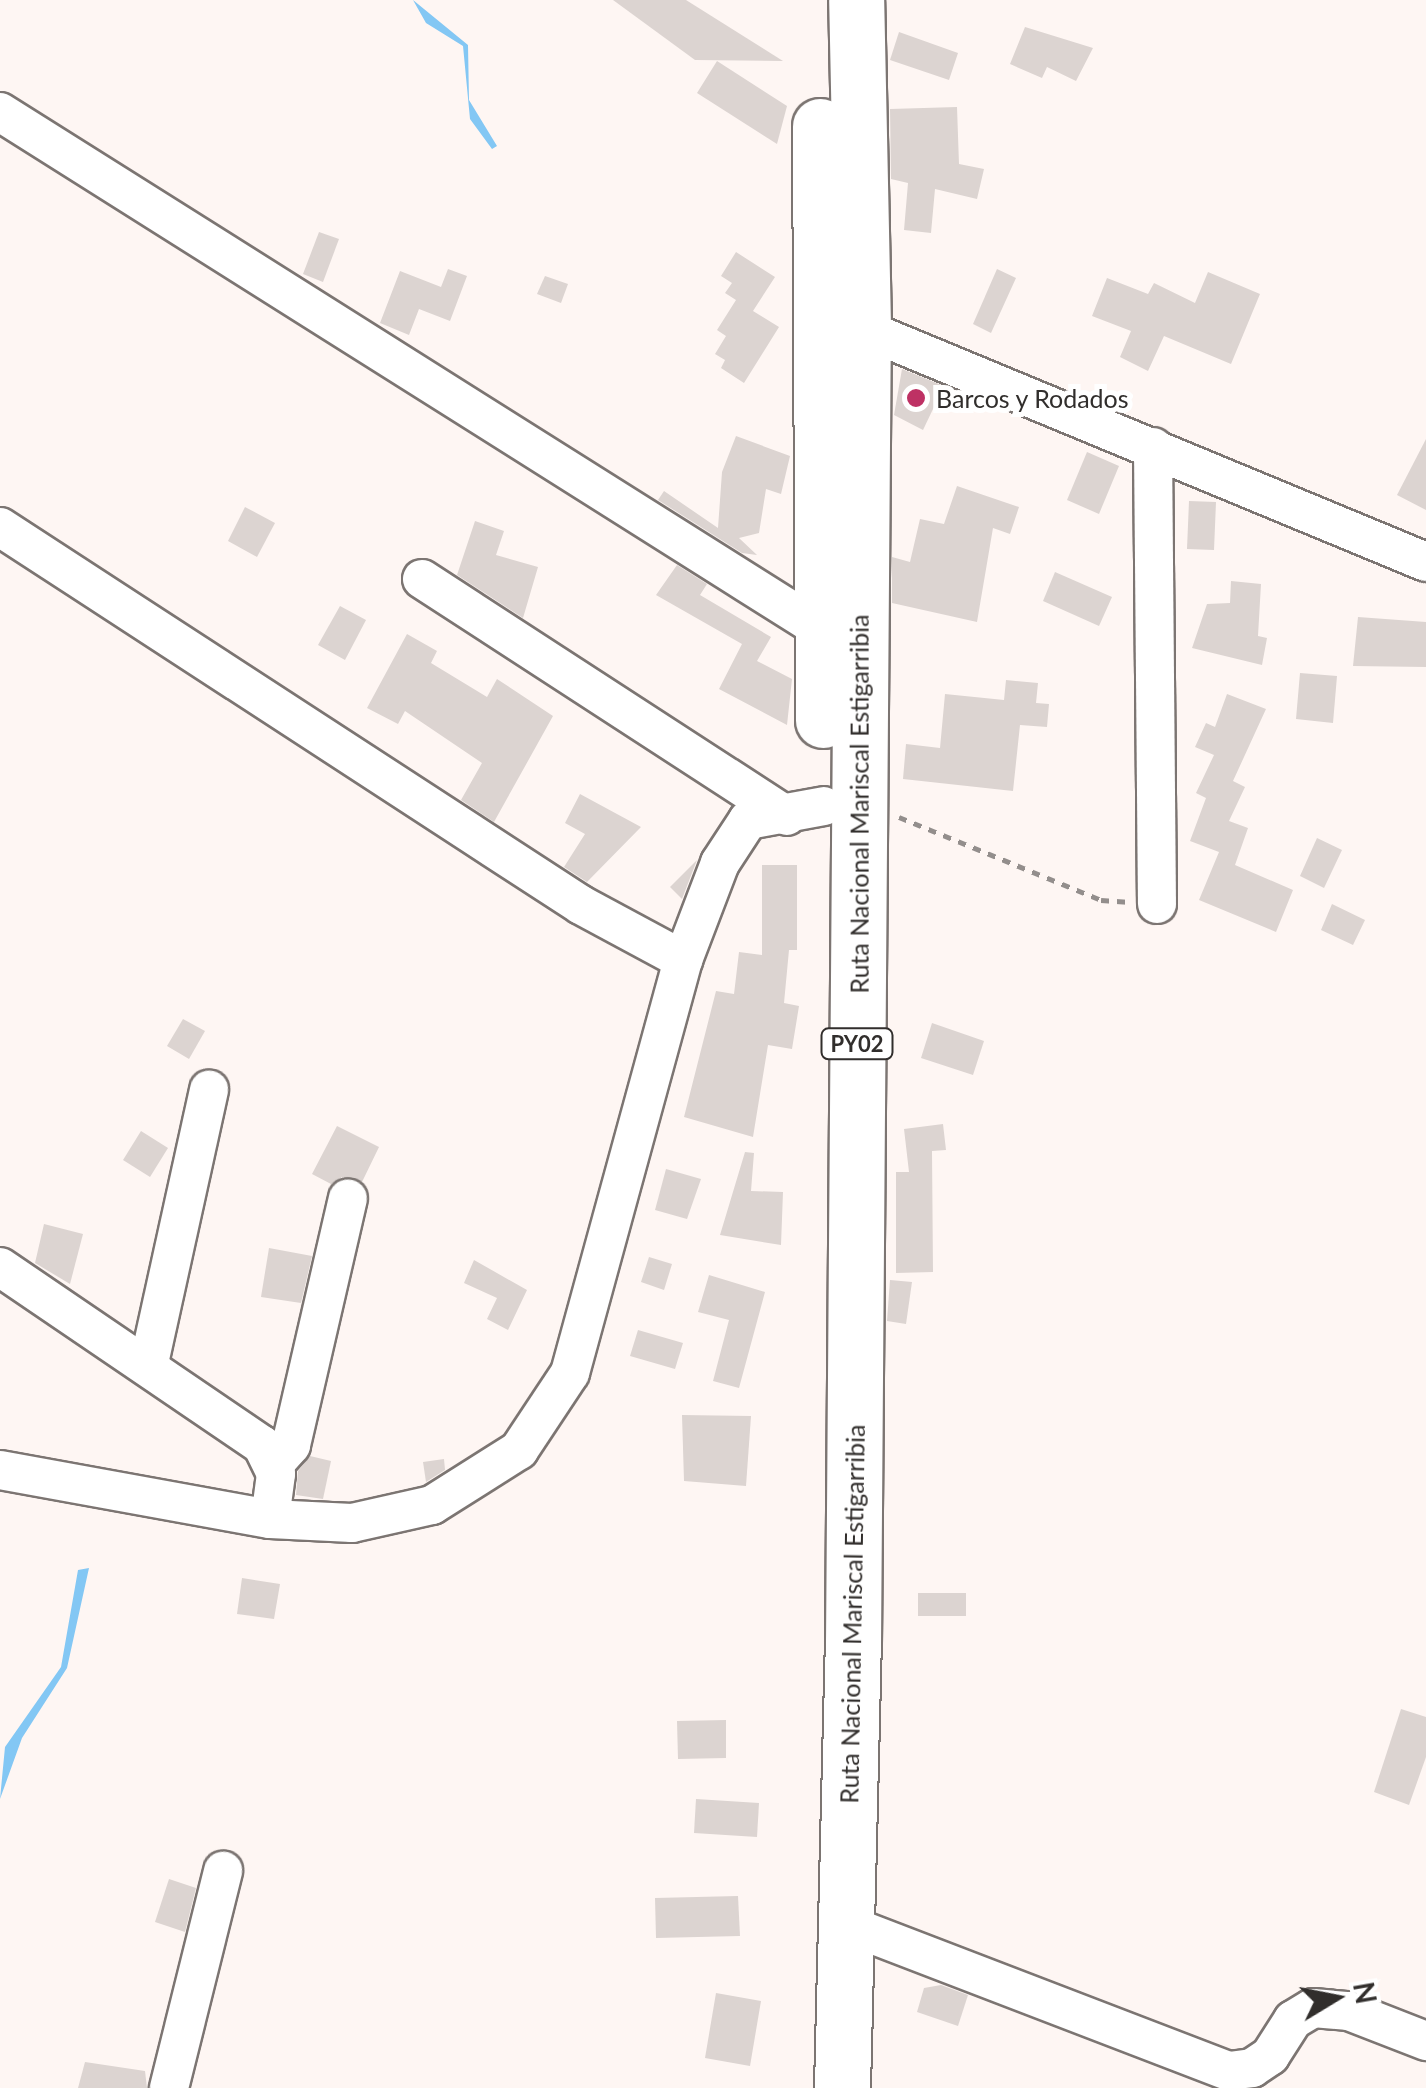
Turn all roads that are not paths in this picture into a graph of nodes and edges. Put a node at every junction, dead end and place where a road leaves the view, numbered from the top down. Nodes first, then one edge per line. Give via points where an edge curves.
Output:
1 (818, 0) edge
2 (856, 0) edge
3 (0, 112) edge
4 (843, 320) junction
5 (1153, 447) junction
6 (0, 528) edge
7 (1426, 562) edge
8 (422, 579) dead end
9 (822, 630) junction
10 (823, 807) junction
11 (1157, 904) road end
12 (683, 960) junction
13 (208, 1089) dead end
14 (348, 1199) dead end
15 (0, 1267) edge
16 (148, 1363) junction
17 (275, 1463) junction
18 (0, 1470) edge
19 (270, 1518) junction
20 (222, 1870) dead end
21 (848, 1925) junction
22 (1426, 2041) edge
23 (1250, 2078) edge
24 (169, 2088) edge
25 (807, 2088) edge
26 (842, 2088) edge

1 - 4 highway, Ruta Nacional Mariscal Estigarribia / PY02
2 - 4 highway, Ruta Nacional Mariscal Estigarribia / PY02
3 - 9 street
4 - 5 street
4 - 9 highway, Ruta Nacional Mariscal Estigarribia / PY02
4 - 10 highway, Ruta Nacional Mariscal Estigarribia / PY02
5 - 7 street
5 - 11 street
6 - 12 street via 580,906
8 - 10 street
9 - 10 highway, Ruta Nacional Mariscal Estigarribia / PY02
10 - 12 street via 748,820 720,863
10 - 21 highway, Ruta Nacional Mariscal Estigarribia / PY02
10 - 25 highway, Ruta Nacional Mariscal Estigarribia / PY02 via 816,1840
12 - 19 street via 570,1372 542,1421 519,1450 432,1505 352,1523
13 - 16 street
14 - 17 street via 292,1444
15 - 16 street
16 - 17 street via 262,1445
17 - 19 street
18 - 19 street
20 - 24 street
21 - 23 street
21 - 26 highway, Ruta Nacional Mariscal Estigarribia / PY02
22 - 23 street via 1349,2011 1313,2008 1293,2020

